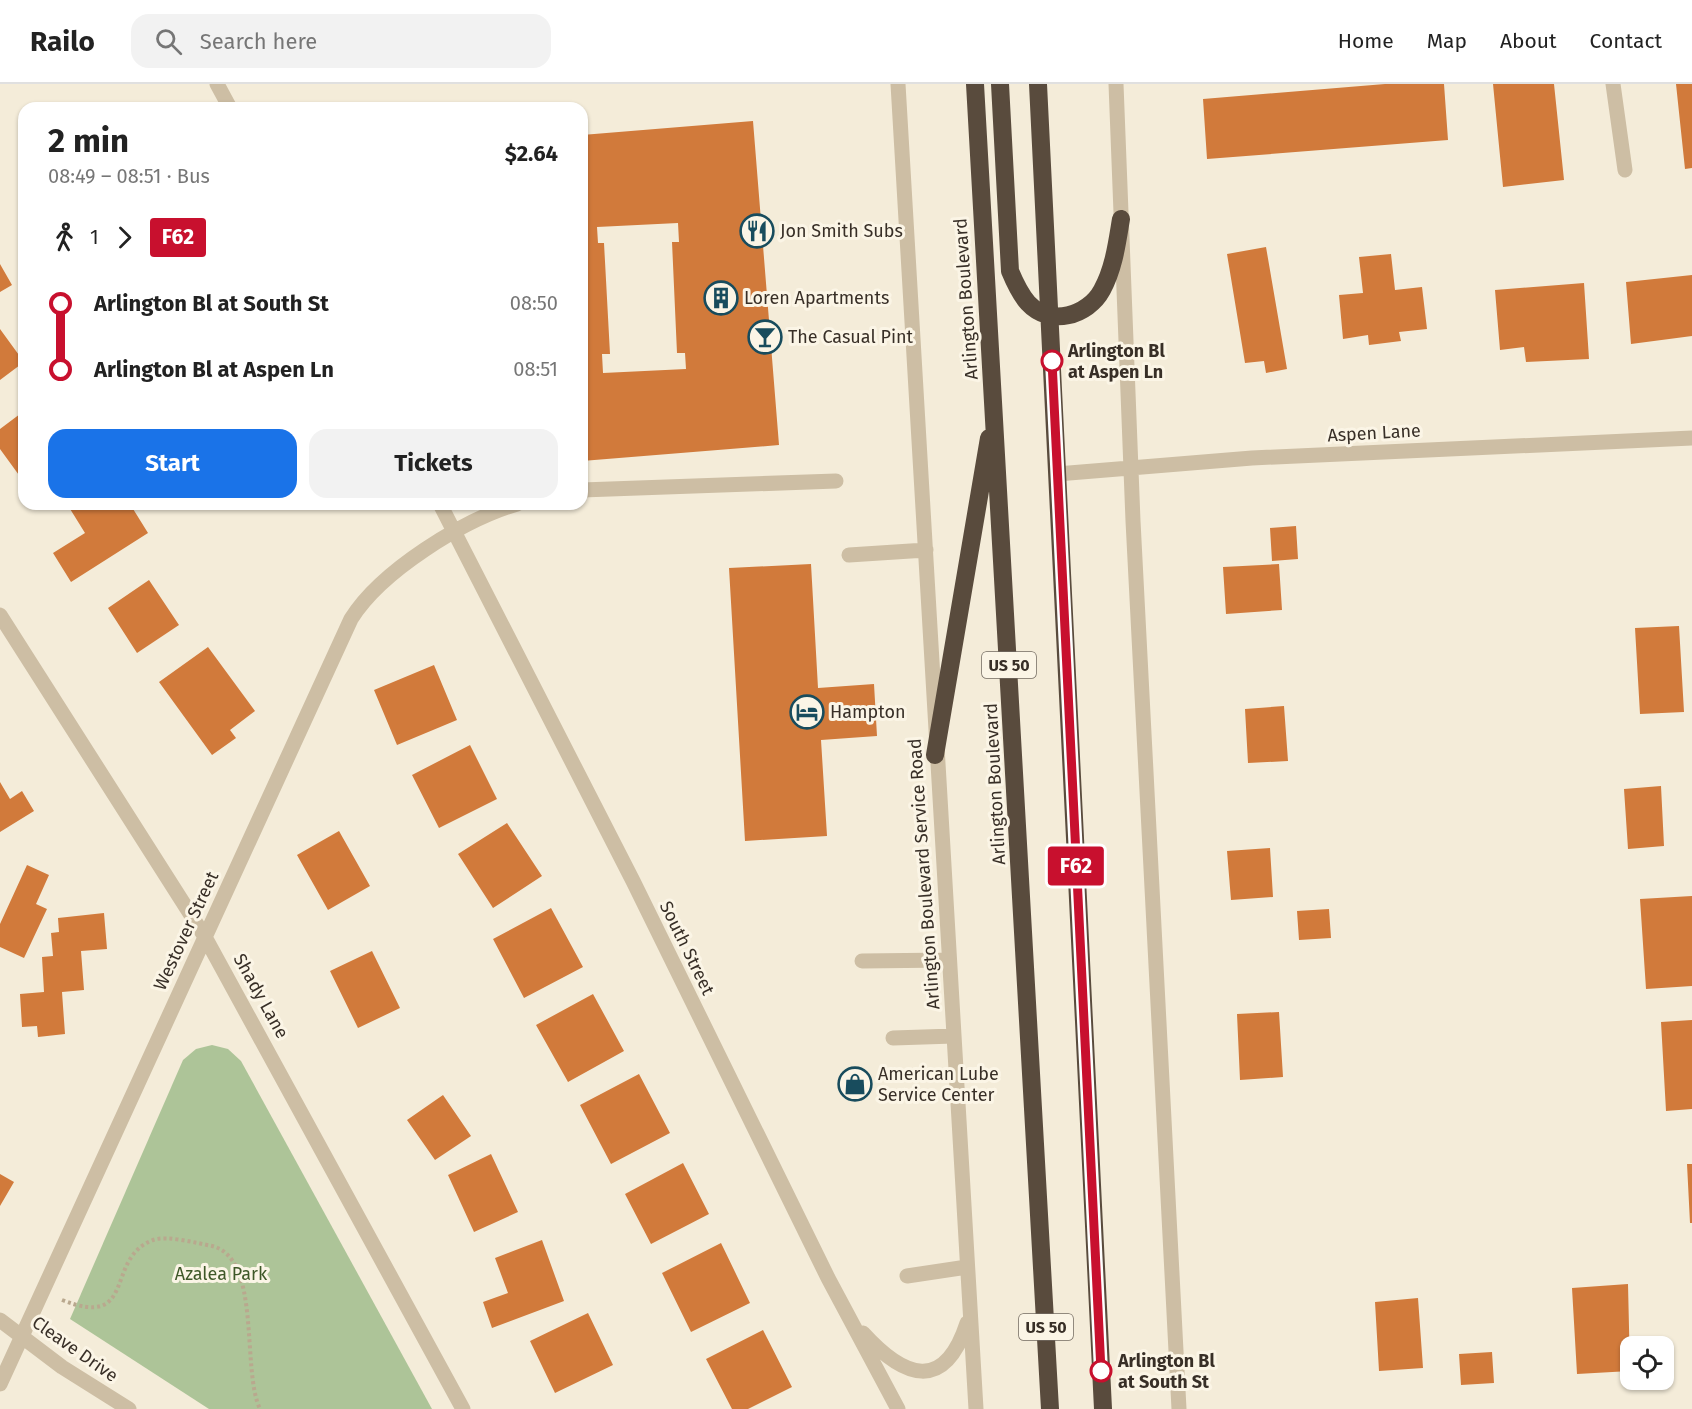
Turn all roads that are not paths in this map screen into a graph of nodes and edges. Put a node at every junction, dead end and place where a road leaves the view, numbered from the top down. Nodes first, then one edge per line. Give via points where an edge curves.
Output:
1 (217, 84) edge
2 (898, 84) edge
3 (975, 84) edge
4 (1000, 84) edge
5 (1038, 84) edge
6 (1116, 84) edge
7 (1613, 84) edge
8 (227, 102) edge
9 (1625, 170) dead end
10 (1121, 219) junction
11 (1050, 315) junction
12 (995, 404) junction
13 (1692, 438) edge
14 (1130, 469) junction
15 (1058, 474) junction
16 (836, 481) dead end
17 (588, 490) edge
18 (443, 510) edge
19 (501, 510) edge
20 (454, 532) junction
21 (926, 550) junction
22 (849, 555) dead end
23 (0, 615) edge
24 (936, 755) junction
25 (205, 937) junction
26 (949, 960) junction
27 (862, 961) dead end
28 (954, 1036) junction
29 (893, 1038) dead end
30 (967, 1267) junction
31 (907, 1276) dead end
32 (970, 1314) junction
33 (848, 1318) junction
34 (0, 1320) edge
35 (22, 1336) junction
36 (0, 1384) edge
37 (129, 1409) edge
38 (463, 1409) edge
39 (898, 1409) edge
40 (975, 1409) edge
41 (1050, 1409) edge
42 (1103, 1409) edge
43 (1179, 1409) edge

1 - 8 street
2 - 21 street, Arlington Boulevard Service Road
3 - 12 highway, Arlington Boulevard / US 50
4 - 11 highway via 1010,272 1029,304
5 - 11 highway, US 50
6 - 10 street
7 - 9 street
10 - 11 highway via 1110,274 1094,302 1067,316
10 - 14 street
11 - 15 highway, US 50
12 - 24 highway
12 - 41 highway, Arlington Boulevard / US 50
13 - 14 street, Aspen Lane via 1230,459
14 - 15 street, Aspen Lane
14 - 43 street
15 - 42 highway, US 50
16 - 17 street
18 - 20 street, South Street
19 - 20 street, Westover Street
20 - 25 street, Westover Street via 385,578 357,610
20 - 33 street, South Street via 633,881
21 - 22 street
21 - 24 street, Arlington Boulevard Service Road
23 - 25 street, Shady Lane
24 - 26 street, Arlington Boulevard Service Road
25 - 35 street, Westover Street
25 - 38 street, Shady Lane
26 - 27 street
26 - 28 street, Arlington Boulevard Service Road
28 - 29 street
28 - 30 street, Arlington Boulevard Service Road
30 - 31 street
30 - 32 street, Arlington Boulevard Service Road
32 - 33 street via 961,1342 945,1364 918,1371 892,1362
32 - 40 street, Arlington Boulevard Service Road
33 - 39 street, South Street
34 - 35 street, Cleave Drive
35 - 36 street, Westover Street
35 - 37 street, Cleave Drive via 62,1367

